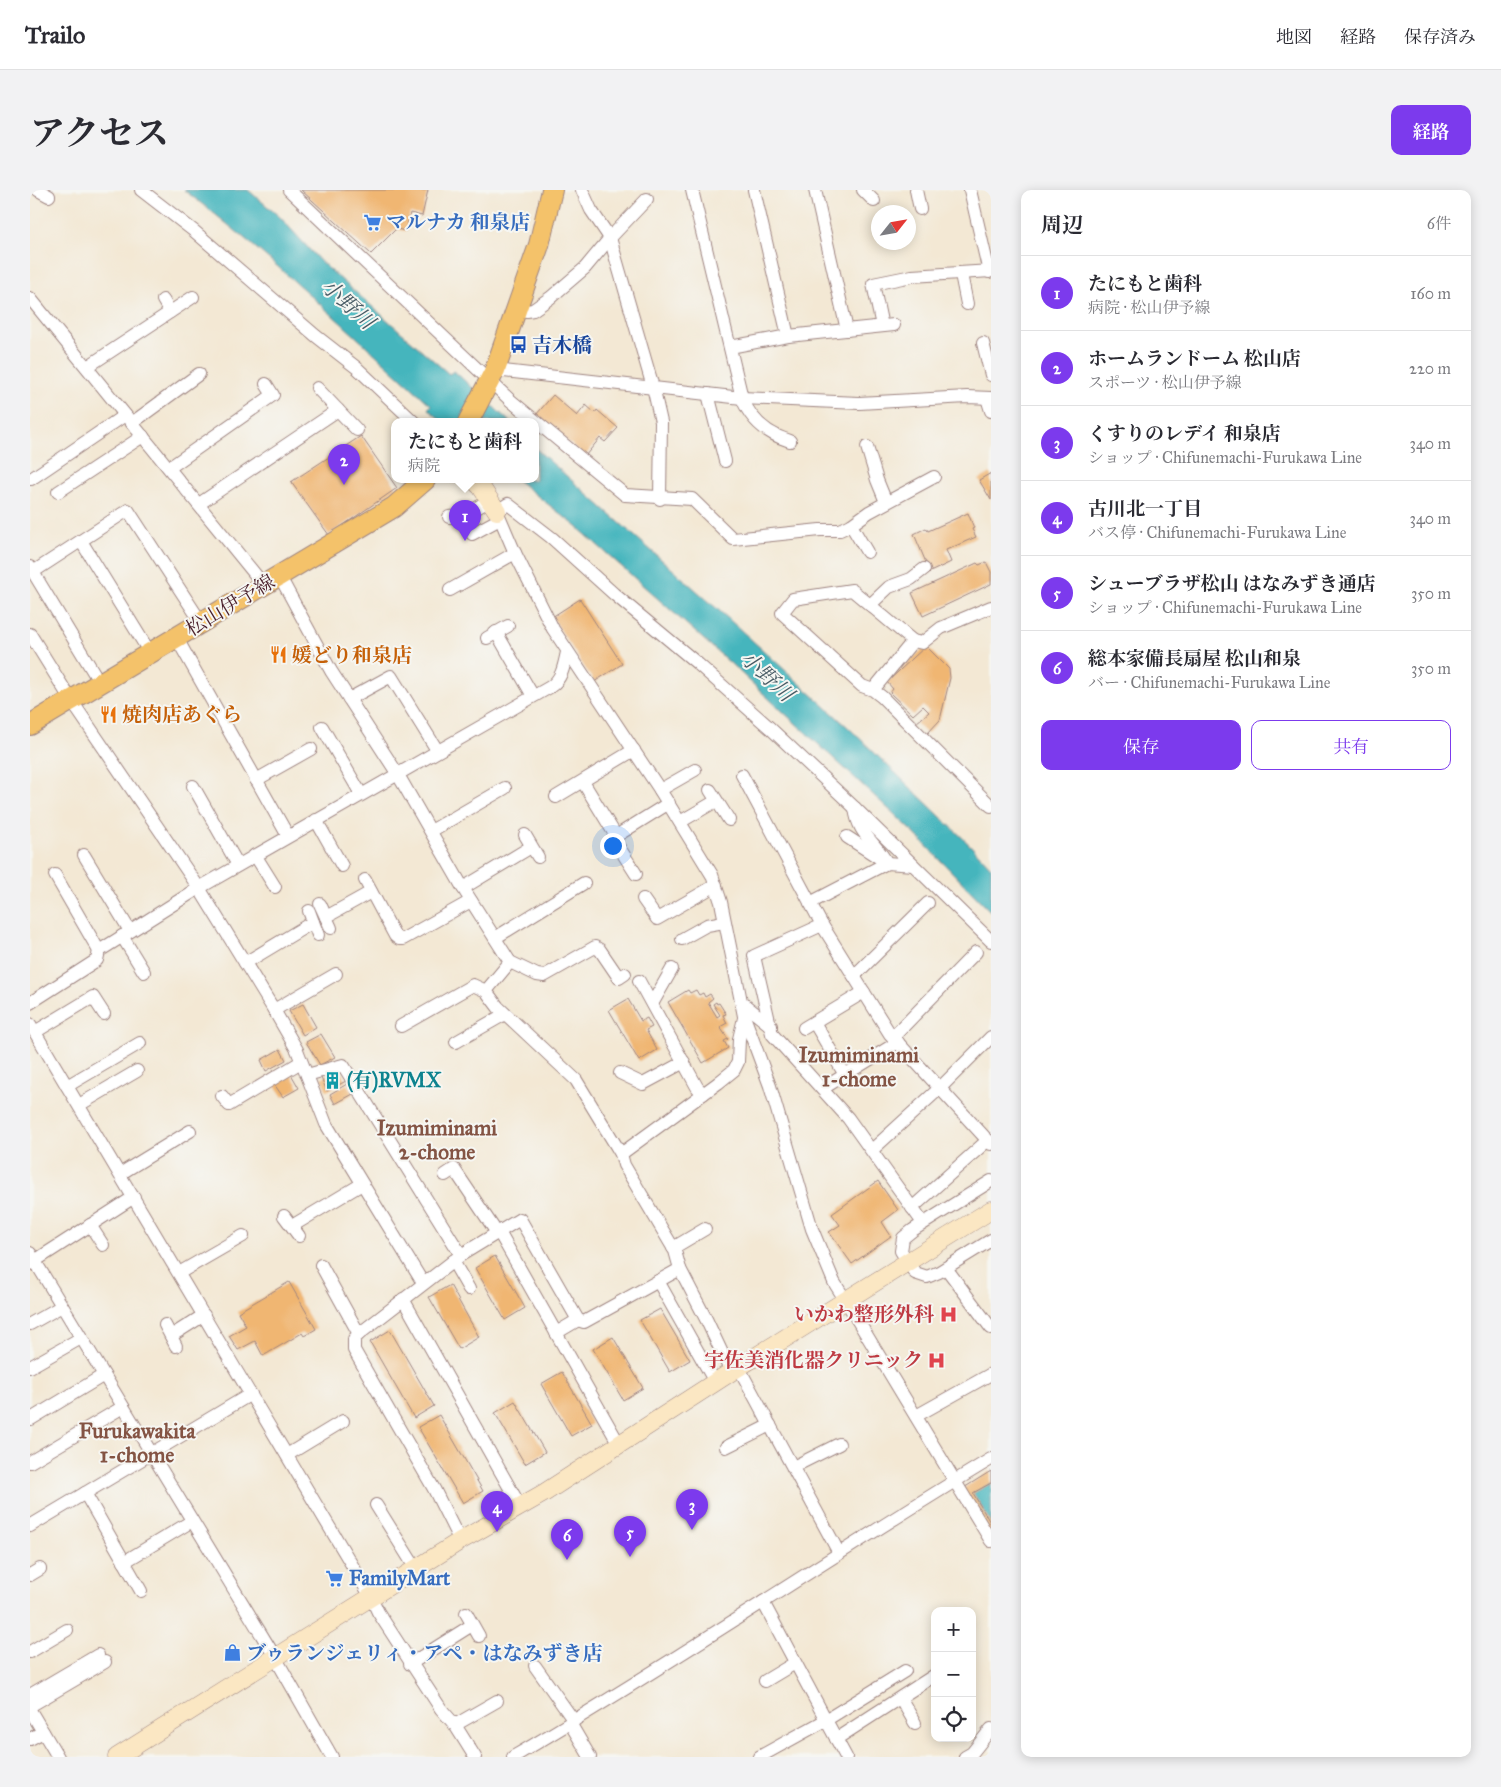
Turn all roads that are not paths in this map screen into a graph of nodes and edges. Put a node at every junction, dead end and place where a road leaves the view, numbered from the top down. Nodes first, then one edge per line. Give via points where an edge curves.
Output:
1 (34, 190) edge
2 (141, 190) edge
3 (289, 190) edge
4 (552, 190) edge
5 (582, 190) edge
6 (692, 190) edge
7 (754, 190) edge
8 (815, 190) edge
9 (863, 190) edge
10 (916, 190) edge
11 (970, 190) edge
12 (30, 193) edge
13 (648, 199) dead end
14 (874, 201) dead end
15 (920, 209) dead end
16 (610, 238) junction
17 (990, 271) edge
18 (961, 274) junction
19 (193, 297) dead end
20 (30, 298) edge
21 (163, 300) dead end
22 (967, 304) dead end
23 (516, 309) junction
24 (170, 312) junction
25 (136, 319) dead end
26 (142, 330) junction
27 (847, 330) junction
28 (788, 336) junction
29 (983, 343) dead end
30 (730, 347) junction
31 (87, 367) junction
32 (199, 374) dead end
33 (991, 375) edge
34 (491, 378) junction
35 (266, 384) dead end
36 (317, 388) dead end
37 (653, 388) junction
38 (708, 394) junction
39 (742, 398) junction
40 (990, 402) edge
41 (338, 410) junction
42 (410, 418) edge
43 (470, 418) edge
44 (532, 418) edge
45 (129, 419) junction
46 (539, 424) edge
47 (358, 430) dead end
48 (143, 436) junction
49 (790, 441) dead end
50 (868, 447) dead end
51 (725, 461) dead end
52 (169, 468) junction
53 (36, 471) dead end
54 (934, 477) dead end
55 (422, 483) edge
56 (477, 483) edge
57 (58, 492) dead end
58 (660, 498) junction
59 (886, 502) junction
60 (198, 504) junction
61 (496, 510) junction
62 (449, 517) dead end
63 (850, 526) junction
64 (472, 534) dead end
65 (81, 541) junction
66 (867, 552) dead end
67 (515, 553) junction
68 (32, 569) edge
69 (924, 569) dead end
70 (271, 579) junction
71 (450, 590) dead end
72 (870, 605) junction
73 (991, 607) edge
74 (201, 622) junction
75 (497, 632) dead end
76 (30, 634) edge
77 (176, 637) junction
78 (913, 641) junction
79 (567, 652) junction
80 (150, 653) junction
81 (100, 683) junction
82 (873, 690) junction
83 (533, 696) junction
84 (349, 699) junction
85 (72, 700) junction
86 (30, 725) edge
87 (322, 727) dead end
88 (311, 749) dead end
89 (437, 750) junction
90 (634, 750) junction
91 (695, 770) dead end
92 (397, 773) junction
93 (742, 775) dead end
94 (256, 780) junction
95 (583, 782) junction
96 (193, 786) dead end
97 (505, 788) dead end
98 (660, 790) junction
99 (362, 794) junction
100 (556, 797) dead end
101 (668, 803) junction
102 (991, 806) edge
103 (854, 808) junction
104 (316, 820) junction
105 (729, 820) dead end
106 (680, 822) junction
107 (431, 831) junction
108 (288, 836) junction
109 (525, 836) dead end
110 (616, 836) junction
111 (847, 837) dead end
112 (84, 855) dead end
113 (255, 855) junction
114 (887, 863) junction
115 (238, 865) junction
116 (913, 865) junction
117 (342, 866) dead end
118 (636, 874) dead end
119 (55, 875) dead end
120 (364, 880) dead end
121 (584, 883) dead end
122 (716, 886) junction
123 (275, 887) dead end
124 (199, 888) junction
125 (463, 888) junction
126 (371, 892) junction
127 (643, 899) dead end
128 (471, 900) junction
129 (810, 903) junction
130 (928, 903) dead end
131 (320, 904) dead end
132 (724, 922) junction
133 (822, 925) junction
134 (126, 934) junction
135 (318, 935) dead end
136 (495, 938) junction
137 (682, 938) dead end
138 (991, 941) edge
139 (99, 951) junction
140 (976, 952) dead end
141 (137, 960) junction
142 (510, 962) junction
143 (245, 963) junction
144 (126, 968) dead end
145 (672, 969) dead end
146 (144, 972) dead end
147 (336, 974) dead end
148 (625, 974) dead end
149 (854, 976) junction
150 (639, 981) dead end
151 (486, 991) junction
152 (864, 992) junction
153 (741, 1002) junction
154 (30, 1003) edge
155 (652, 1004) junction
156 (274, 1010) junction
157 (104, 1014) dead end
158 (505, 1014) junction
159 (744, 1016) junction
160 (401, 1026) dead end
161 (771, 1026) junction
162 (32, 1028) edge
163 (991, 1037) edge
164 (895, 1040) junction
165 (456, 1042) dead end
166 (140, 1043) dead end
167 (301, 1062) junction
168 (684, 1062) junction
169 (137, 1071) dead end
170 (620, 1073) dead end
171 (307, 1075) junction
172 (845, 1075) junction
173 (67, 1086) junction
174 (940, 1088) junction
175 (822, 1089) junction
176 (704, 1094) junction
177 (222, 1096) dead end
178 (79, 1106) junction
179 (173, 1126) dead end
180 (990, 1142) edge
181 (872, 1150) junction
182 (621, 1154) junction
183 (120, 1174) junction
184 (445, 1174) dead end
185 (991, 1181) edge
186 (362, 1184) junction
187 (134, 1197) junction
188 (912, 1208) junction
189 (991, 1210) edge
190 (284, 1216) dead end
191 (923, 1223) junction
192 (90, 1225) junction
193 (705, 1228) dead end
194 (498, 1232) junction
195 (243, 1236) dead end
196 (991, 1240) edge
197 (103, 1245) dead end
198 (673, 1248) junction
199 (457, 1258) junction
200 (32, 1259) edge
201 (908, 1262) junction
202 (320, 1265) dead end
203 (946, 1268) junction
204 (680, 1269) junction
205 (179, 1273) junction
206 (658, 1281) junction
207 (423, 1284) junction
208 (469, 1289) dead end
209 (402, 1299) junction
210 (846, 1301) junction
211 (62, 1306) junction
212 (204, 1315) junction
213 (578, 1320) junction
214 (30, 1324) edge
215 (991, 1328) edge
216 (556, 1333) junction
217 (358, 1334) junction
218 (171, 1336) dead end
219 (81, 1338) junction
220 (30, 1367) edge
221 (735, 1370) junction
222 (991, 1374) edge
223 (104, 1375) junction
224 (715, 1382) junction
225 (251, 1394) junction
226 (123, 1407) junction
227 (916, 1416) junction
228 (31, 1419) dead end
229 (343, 1421) dead end
230 (770, 1425) junction
231 (619, 1444) junction
232 (839, 1444) dead end
233 (726, 1447) dead end
234 (152, 1453) junction
235 (287, 1455) junction
236 (991, 1459) edge
237 (30, 1462) edge
238 (793, 1467) junction
239 (954, 1481) junction
240 (84, 1493) junction
241 (376, 1504) dead end
242 (520, 1506) junction
243 (192, 1521) junction
244 (30, 1526) edge
245 (460, 1541) junction
246 (991, 1541) edge
247 (839, 1553) junction
248 (124, 1562) junction
249 (416, 1569) junction
250 (141, 1591) dead end
251 (371, 1597) junction
252 (762, 1602) junction
253 (466, 1613) dead end
254 (68, 1630) dead end
255 (30, 1652) edge
256 (275, 1657) junction
257 (795, 1663) junction
258 (410, 1664) junction
259 (534, 1666) dead end
260 (905, 1671) dead end
261 (931, 1678) edge
262 (765, 1681) dead end
263 (30, 1696) edge
264 (901, 1698) junction
265 (497, 1701) dead end
266 (30, 1706) edge
267 (30, 1710) edge
268 (826, 1720) junction
269 (572, 1722) junction
270 (915, 1723) dead end
271 (455, 1725) junction
272 (991, 1729) edge
273 (43, 1732) junction
274 (30, 1739) edge
275 (836, 1739) junction
276 (971, 1756) edge
277 (58, 1757) edge
278 (117, 1757) edge
279 (332, 1757) edge
280 (475, 1757) edge
281 (513, 1757) edge
282 (590, 1757) edge
283 (759, 1757) edge
284 (846, 1757) edge

1 - 12 street
2 - 42 street via 357,368
3 - 34 street
4 - 23 main road via 539,245
5 - 16 street
6 - 30 street
7 - 28 street
8 - 27 street
9 - 14 street
10 - 15 street
11 - 17 street
13 - 16 street
16 - 23 street via 585,268 550,298 533,310
16 - 37 street
17 - 18 street
18 - 22 street
18 - 27 street via 912,276 873,284 888,326
19 - 24 street
20 - 31 street
21 - 24 street
23 - 34 main road
24 - 26 street
25 - 26 street
26 - 31 street
27 - 28 street
28 - 30 street
29 - 33 street
30 - 39 street
31 - 45 street
32 - 45 street
34 - 37 street
34 - 43 main road
34 - 44 street
35 - 52 street via 273,395 218,440
36 - 41 street
37 - 38 street
37 - 58 street via 661,422
38 - 39 street
38 - 51 street
39 - 40 street via 859,403 967,397
39 - 49 street via 752,418 765,430
41 - 47 street
41 - 60 street
45 - 48 street
45 - 53 street via 79,439
46 - 58 street via 625,496
48 - 52 street
48 - 57 street via 76,475
50 - 59 street
52 - 60 street
54 - 59 street
55 - 70 main road, 松山伊予線 via 394,507
56 - 61 street
58 - 63 street via 692,499 733,539 840,530
59 - 63 street
60 - 70 street
61 - 62 street
61 - 64 street
61 - 67 street
61 - 103 street via 508,504 552,538 698,664
63 - 66 street
65 - 68 street
65 - 74 street via 128,510
65 - 80 street
67 - 71 street
67 - 79 street via 544,614
68 - 81 street
69 - 72 street via 911,579 889,587
70 - 74 main road, 松山伊予線
70 - 84 street
72 - 78 street
72 - 82 street via 852,590 793,599 782,613 862,686
73 - 78 street via 941,628 922,643
74 - 77 main road, 松山伊予線
75 - 83 street
76 - 85 street
77 - 80 main road, 松山伊予線
77 - 94 street
78 - 82 street
79 - 83 street via 556,682
79 - 90 street
80 - 81 main road, 松山伊予線
81 - 85 main road, 松山伊予線
82 - 102 street
83 - 89 street
84 - 89 street via 391,676
84 - 92 street
85 - 86 main road, 松山伊予線
85 - 124 street
87 - 99 street
88 - 94 street
89 - 92 street
90 - 95 street
90 - 98 street
91 - 98 street
92 - 99 street
92 - 107 street
93 - 129 street
94 - 108 street
95 - 100 street
95 - 110 street
96 - 115 street
97 - 107 street
98 - 101 street
99 - 104 street
101 - 106 street
101 - 110 street
103 - 114 street via 861,831
103 - 116 street
104 - 108 street
104 - 117 street
105 - 106 street via 713,795
106 - 122 street
107 - 125 street
108 - 113 street
109 - 125 street via 534,852
110 - 118 street via 613,838
111 - 114 street
112 - 134 street
113 - 115 street
113 - 123 street
114 - 116 street
114 - 129 street
115 - 124 street
116 - 138 street
119 - 139 street
120 - 126 street
121 - 136 street
122 - 127 street via 657,919
122 - 132 street
124 - 134 street
124 - 143 street
125 - 128 street
126 - 128 street via 399,939
126 - 131 street via 329,923
128 - 136 street
129 - 133 street
130 - 149 street
132 - 137 street via 707,925
132 - 153 street
133 - 149 street
133 - 161 street via 754,956
134 - 139 street
134 - 141 street
135 - 143 street via 311,917
136 - 142 street
139 - 154 street via 97,960
140 - 164 street
141 - 144 street
141 - 146 street
142 - 148 street via 537,976 544,976 595,947 619,978
142 - 151 street
143 - 156 street
145 - 155 street
147 - 156 street
149 - 152 street
150 - 155 street
151 - 158 street
151 - 160 street via 473,985
152 - 164 street
152 - 172 street via 809,1025
153 - 159 street
153 - 161 street
155 - 168 street
156 - 167 street
157 - 162 street via 93,997
158 - 165 street
158 - 182 street via 576,1080
159 - 176 street via 738,1062 728,1075
159 - 210 street via 770,1086 812,1228 834,1282
161 - 175 street via 772,1034
162 - 173 street
163 - 174 street
164 - 172 street
164 - 174 street
166 - 173 street
167 - 171 street
167 - 177 street via 229,1106
168 - 170 street via 643,1084
168 - 176 street
169 - 178 street
171 - 186 street via 326,1124
171 - 199 street via 343,1065
172 - 175 street
173 - 178 street
174 - 180 street
174 - 181 street
175 - 181 street
176 - 182 street
178 - 183 street
179 - 183 street via 185,1134
180 - 188 street
181 - 188 street
182 - 198 street via 624,1165
183 - 187 street
184 - 194 street via 454,1169
185 - 191 street
186 - 190 street via 296,1231
186 - 207 street
187 - 192 street
187 - 205 street
188 - 191 street
189 - 201 street
191 - 201 street via 903,1238 901,1251
192 - 197 street
192 - 200 street
193 - 198 street
194 - 199 street
194 - 213 street via 520,1219
194 - 216 street
195 - 205 street
196 - 203 street
198 - 204 street
199 - 207 street
199 - 208 street
200 - 211 street
201 - 203 street via 915,1273 926,1277
201 - 210 street
202 - 217 street
203 - 215 street
204 - 206 street
204 - 221 street
205 - 212 street
206 - 213 street via 584,1322
206 - 224 street
207 - 209 street
209 - 217 street
209 - 242 street
210 - 221 street
210 - 227 street
211 - 214 street
211 - 219 street
212 - 218 street
212 - 225 street
213 - 216 street
216 - 231 street
217 - 245 street via 354,1339 354,1350 434,1488
219 - 220 street
219 - 223 street
221 - 224 street
221 - 230 street
222 - 227 street
223 - 226 street
223 - 228 street
224 - 231 street
225 - 234 street
225 - 235 street
226 - 234 street
226 - 237 street
227 - 239 street
229 - 235 street
230 - 233 street
230 - 238 street
231 - 242 street
232 - 238 street
234 - 240 street
234 - 243 street
235 - 251 street
236 - 239 street
238 - 247 street
239 - 246 street
239 - 247 street
240 - 244 street
240 - 248 street
241 - 249 street
242 - 245 street
243 - 248 street
243 - 256 street
245 - 249 street
247 - 252 street
248 - 250 street
249 - 251 street
251 - 256 street
251 - 258 street
252 - 257 street
252 - 269 street
253 - 258 street via 476,1630
254 - 255 street
256 - 278 street
256 - 279 street
257 - 262 street
257 - 268 street
258 - 271 street via 440,1709
259 - 269 street
260 - 268 street
261 - 264 street
263 - 266 street via 102,1659
264 - 270 street
264 - 275 street
265 - 271 street
267 - 273 street
268 - 275 street
268 - 283 street
269 - 281 street
269 - 282 street
271 - 280 street
272 - 276 street
273 - 274 street
273 - 277 street
275 - 284 street

